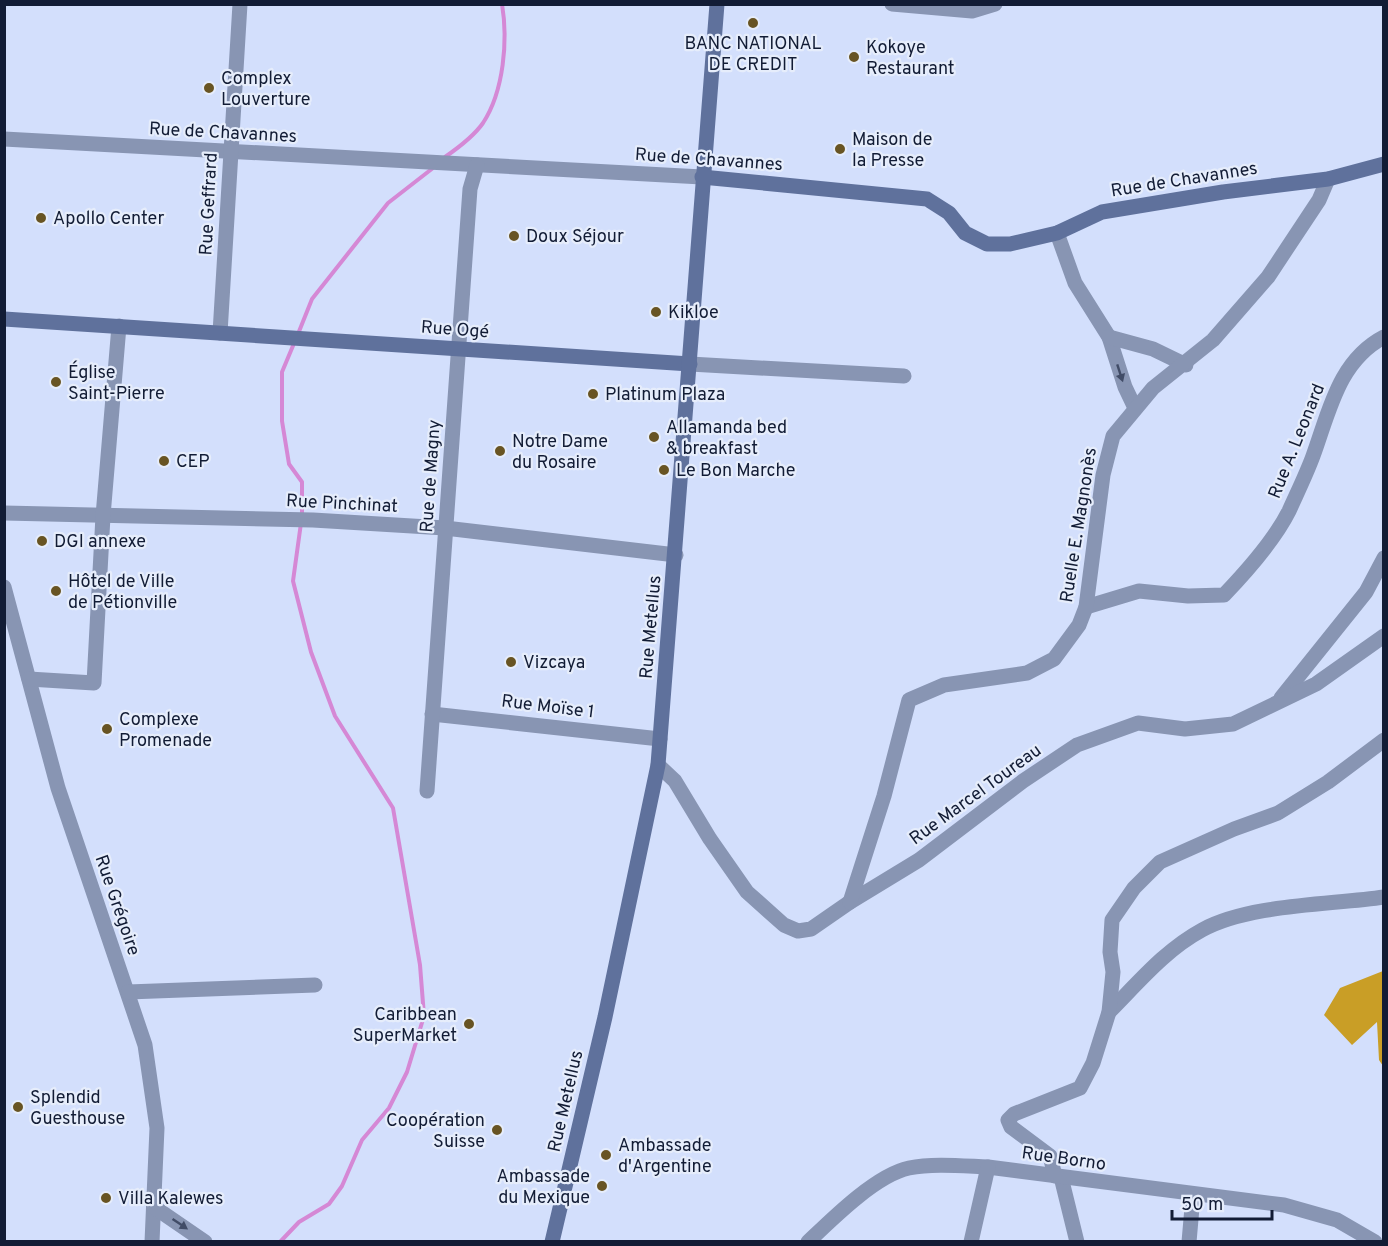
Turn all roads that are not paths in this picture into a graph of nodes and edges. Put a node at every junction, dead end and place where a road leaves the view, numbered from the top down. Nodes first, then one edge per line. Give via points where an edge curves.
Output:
1 (240, 4) edge
2 (717, 4) edge
3 (892, 4) edge
4 (994, 5) edge
5 (4, 139) edge
6 (230, 152) junction
7 (1383, 164) edge
8 (477, 165) junction
9 (702, 177) junction
10 (1328, 179) junction
11 (1058, 234) junction
12 (4, 319) edge
13 (118, 326) junction
14 (220, 333) junction
15 (1109, 336) junction
16 (1383, 337) edge
17 (459, 349) junction
18 (690, 364) junction
19 (1186, 365) junction
20 (904, 376) dead end
21 (1135, 408) junction
22 (4, 513) edge
23 (103, 516) junction
24 (445, 528) junction
25 (676, 555) junction
26 (1383, 558) edge
27 (4, 587) edge
28 (1086, 607) junction
29 (7, 610) edge
30 (11, 636) edge
31 (1383, 636) edge
32 (29, 679) junction
33 (1277, 703) junction
34 (432, 714) junction
35 (660, 739) junction
36 (1383, 740) edge
37 (658, 765) junction
38 (427, 791) dead end
39 (1383, 897) edge
40 (850, 902) junction
41 (315, 985) dead end
42 (128, 992) junction
43 (1109, 1012) junction
44 (988, 1167) junction
45 (1058, 1176) junction
46 (1193, 1196) junction
47 (154, 1207) junction
48 (152, 1242) edge
49 (205, 1242) edge
50 (552, 1242) edge
51 (808, 1242) edge
52 (971, 1242) edge
53 (1077, 1242) edge
54 (1189, 1242) edge
55 (1375, 1242) edge

1 - 6 street, Rue Geffrard
2 - 9 street, Rue Metellus
3 - 4 street via 972,11
5 - 6 street, Rue de Chavannes
6 - 8 street, Rue de Chavannes
6 - 14 street, Rue Geffrard
7 - 10 street, Rue de Chavannes
8 - 9 street, Rue de Chavannes
8 - 17 street, Rue de Magny via 470,189
9 - 11 street, Rue de Chavannes via 927,199 949,213 965,233 987,244 1010,244
9 - 18 street, Rue Metellus
10 - 11 street, Rue de Chavannes via 1102,212
10 - 19 street, Ruelle E. Magnonès via 1319,200 1268,278
11 - 15 street via 1075,283
12 - 13 street, Rue Ogé
13 - 14 street, Rue Ogé
13 - 23 street
14 - 17 street, Rue Ogé
15 - 19 street via 1154,349
15 -> 21 street
16 - 28 street, Rue A. Leonard via 1344,375 1287,514 1245,573 1224,595 1139,591
17 - 18 street, Rue Ogé
17 - 24 street, Rue de Magny
18 - 20 street, Rue Ogé
18 - 25 street, Rue Metellus
19 - 21 street, Ruelle E. Magnonès via 1154,388
21 - 28 street, Ruelle E. Magnonès via 1113,436 1103,475
22 - 23 street, Rue Pinchinat
23 - 24 street, Rue Pinchinat via 286,519
23 - 32 street via 94,683
24 - 25 street, Rue Pinchinat
24 - 34 street, Rue de Magny
25 - 35 street, Rue Metellus
26 - 33 street via 1366,592
27 - 29 street, Rue Grégoire
28 - 40 street, Ruelle E. Magnonès via 1079,625 1054,659 1027,673 944,685 909,700
29 - 30 street, Rue Grégoire
30 - 32 street, Rue Grégoire
31 - 33 street, Rue Marcel Toureau via 1316,684
32 - 42 street, Rue Grégoire via 62,798
33 - 40 street, Rue Marcel Toureau via 1233,724 1185,729 1138,723 1077,745 919,860
34 - 35 street, Rue Moïse 1
34 - 38 street, Rue de Magny
35 - 37 street, Rue Metellus
36 - 43 street via 1328,782 1278,813 1234,828 1160,862 1134,888 1112,920
37 - 40 street, Rue Marcel Toureau via 675,781 747,892 784,925 798,931 811,929
37 - 50 street, Rue Metellus
39 - 43 street via 1246,915 1203,929 1164,956
41 - 42 street
42 - 47 street, Rue Grégoire via 145,1045 157,1128
43 - 45 street via 1093,1063 1080,1088 1014,1114 1008,1120 1011,1127 1050,1156
44 - 45 street, Rue Borno
44 - 51 street, Rue Borno via 908,1168 869,1188
44 - 52 street
45 - 46 street, Rue Borno
45 - 53 street
46 - 54 street
46 - 55 street, Rue Borno via 1284,1206 1337,1220
47 - 48 street, Rue Grégoire
47 -> 49 street

